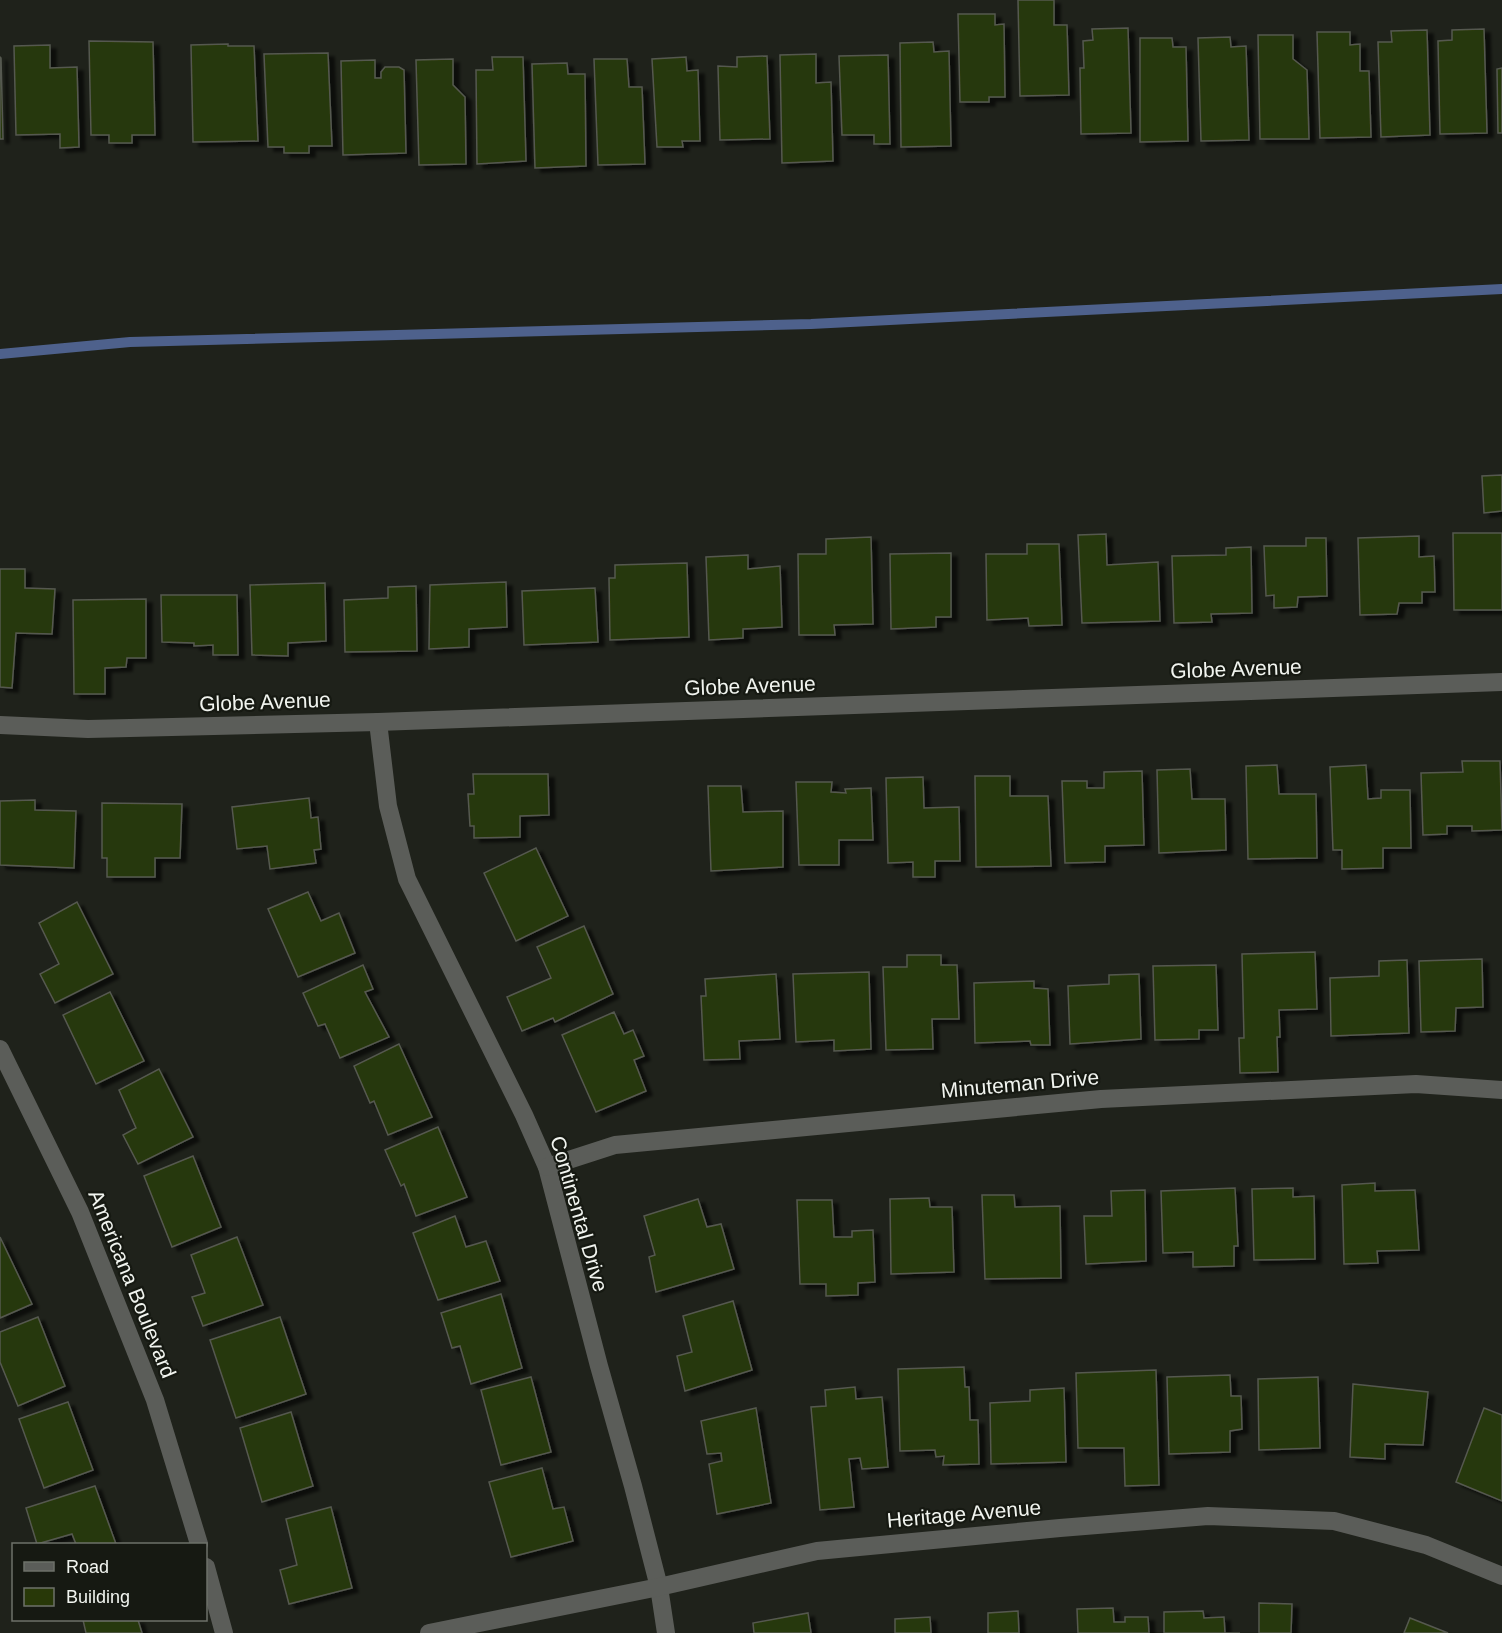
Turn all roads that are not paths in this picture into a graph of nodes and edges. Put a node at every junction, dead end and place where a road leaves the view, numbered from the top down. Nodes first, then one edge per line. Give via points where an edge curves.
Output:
1 (1502, 682) edge
2 (378, 722) junction
3 (0, 725) edge
4 (0, 1048) edge
5 (1502, 1090) edge
6 (547, 1167) junction
7 (198, 1543) edge
8 (207, 1571) edge
9 (1502, 1576) edge
10 (658, 1587) junction
11 (224, 1633) edge
12 (429, 1633) edge
13 (666, 1633) edge

1 - 2 street, Globe Avenue
2 - 3 street, Globe Avenue via 88,729
2 - 6 street, Continental Drive via 388,806 407,879
4 - 7 street, Americana Boulevard via 84,1223 155,1400
5 - 6 street, Minuteman Drive via 1416,1084 1101,1099 615,1145
6 - 10 street, Continental Drive
8 - 11 street
9 - 10 street, Heritage Avenue via 1426,1545 1334,1521 1208,1516 817,1551
10 - 12 street, Heritage Avenue
10 - 13 street, Continental Drive

